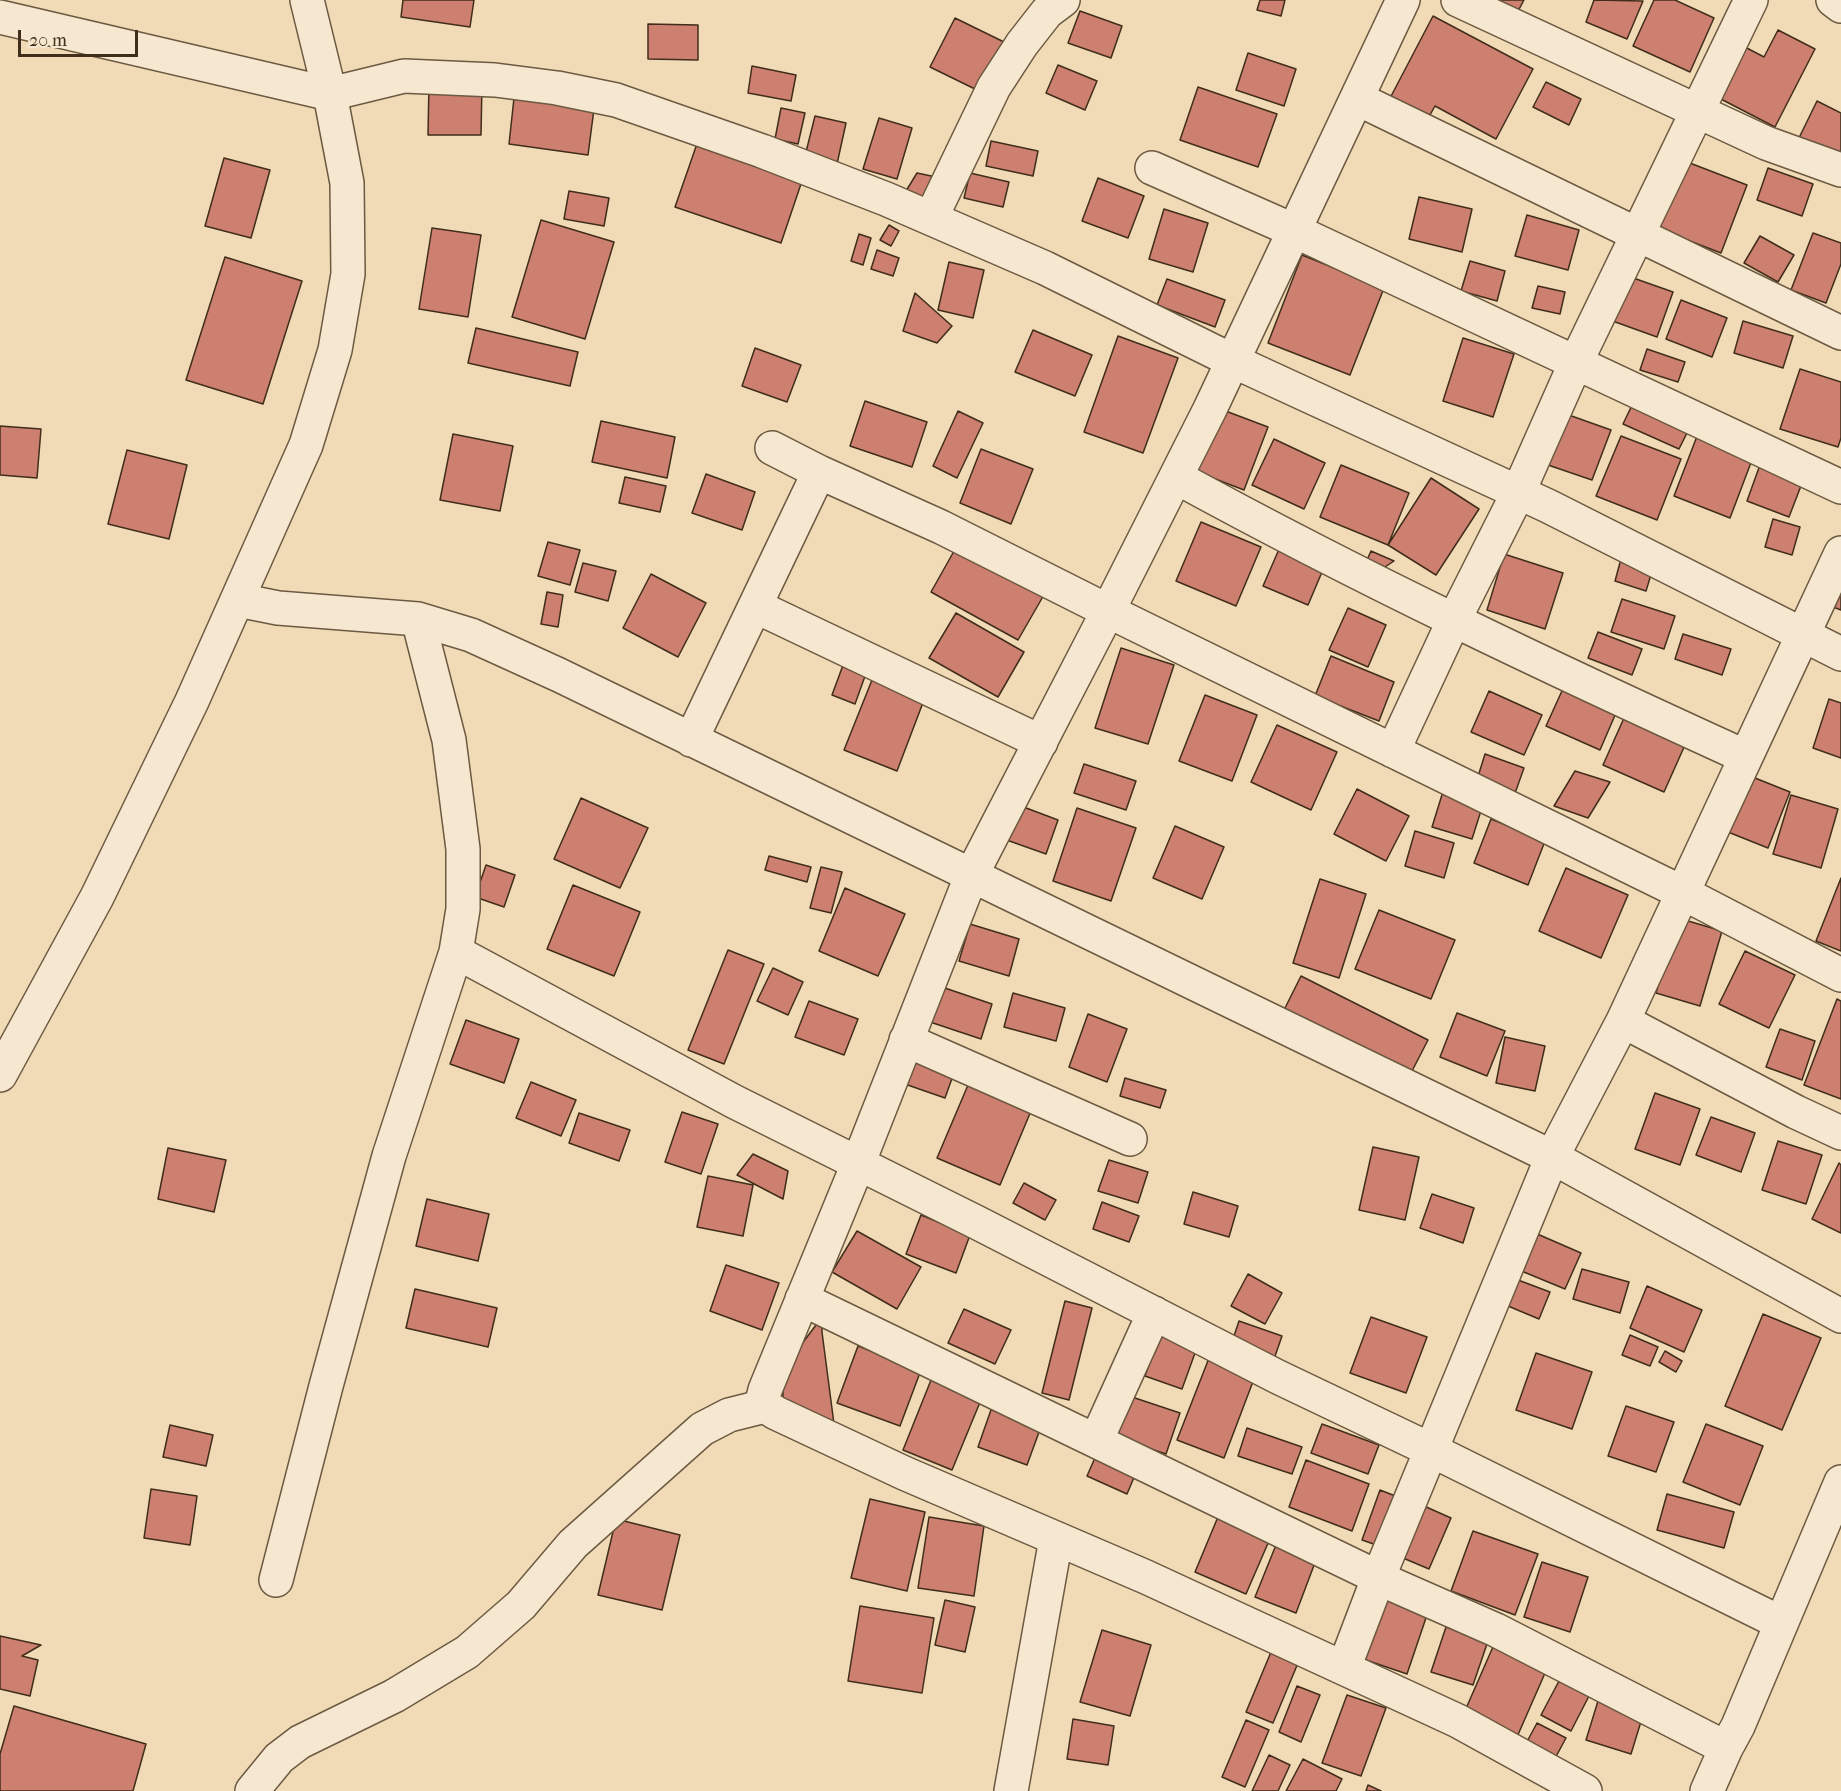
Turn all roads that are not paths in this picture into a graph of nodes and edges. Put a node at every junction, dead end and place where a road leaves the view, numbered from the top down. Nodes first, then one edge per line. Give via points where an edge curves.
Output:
1 (307, 0) edge
2 (1062, 0) edge
3 (1403, 0) edge
4 (1458, 0) edge
5 (1752, 0) edge
6 (1833, 0) edge
7 (1841, 6) edge
8 (0, 17) edge
9 (330, 94) junction
10 (1358, 99) junction
11 (1699, 112) junction
12 (1152, 168) dead end
13 (1841, 170) edge
14 (932, 218) junction
15 (1294, 231) junction
16 (1639, 234) junction
17 (1841, 333) edge
18 (1233, 361) junction
19 (1576, 362) junction
20 (772, 448) dead end
21 (819, 472) junction
22 (1176, 477) junction
23 (1841, 487) edge
24 (1518, 493) junction
25 (1841, 554) edge
26 (238, 600) junction
27 (755, 606) junction
28 (1108, 611) junction
29 (418, 619) junction
30 (1454, 620) junction
31 (1802, 635) junction
32 (1841, 654) edge
33 (691, 740) junction
34 (1041, 742) junction
35 (1393, 751) junction
36 (1746, 757) junction
37 (972, 874) junction
38 (1683, 893) junction
39 (456, 952) junction
40 (1841, 975) edge
41 (1623, 1021) junction
42 (906, 1040) junction
43 (0, 1075) edge
44 (1841, 1133) edge
45 (1130, 1139) dead end
46 (1552, 1157) junction
47 (858, 1164) junction
48 (802, 1299) junction
49 (1154, 1314) junction
50 (1841, 1316) edge
51 (765, 1406) junction
52 (1096, 1441) junction
53 (1431, 1450) junction
54 (1841, 1482) edge
55 (1056, 1539) junction
56 (1379, 1576) junction
57 (276, 1580) dead end
58 (1781, 1623) junction
59 (1344, 1668) junction
60 (1726, 1748) junction
61 (1573, 1788) edge
62 (252, 1791) edge
63 (1011, 1791) edge
64 (1707, 1791) edge

1 - 9 street
2 - 14 street via 1047,12 994,87
3 - 10 street
4 - 11 street
5 - 11 street
6 - 7 street
8 - 9 street
9 - 14 street via 404,76 495,80 616,100 762,151
9 - 26 street via 347,183 348,274 335,350 306,445
10 - 15 street
10 - 16 street
11 - 13 street via 1766,143
11 - 16 street
12 - 15 street
14 - 18 street via 1045,268
15 - 18 street
15 - 19 street
16 - 17 street
16 - 19 street
18 - 22 street
18 - 24 street
19 - 23 street
19 - 24 street
20 - 21 street
21 - 27 street
21 - 28 street via 941,527
22 - 28 street
22 - 30 street
24 - 30 street
24 - 31 street
25 - 31 street
26 - 29 street via 278,608
26 - 43 street via 102,887
27 - 33 street
27 - 34 street
28 - 34 street
28 - 35 street
29 - 33 street via 471,635
29 - 39 street via 449,740 463,849 463,909
30 - 35 street
30 - 36 street
31 - 32 street
31 - 36 street
33 - 37 street
34 - 37 street
35 - 38 street
36 - 38 street
37 - 42 street
37 - 46 street
38 - 40 street
38 - 41 street
39 - 47 street
39 - 57 street via 386,1168
41 - 44 street
41 - 46 street
42 - 45 street
42 - 47 street
46 - 50 street
46 - 53 street
47 - 48 street
47 - 49 street
48 - 51 street via 765,1390
48 - 52 street
49 - 52 street
49 - 53 street
51 - 55 street via 904,1473
51 - 62 street via 729,1415 702,1429 573,1544 521,1605 467,1652 394,1696 300,1742 279,1758
52 - 56 street
53 - 56 street
53 - 58 street
54 - 58 street
55 - 59 street
55 - 63 street
56 - 59 street
56 - 60 street via 1496,1630
58 - 60 street
59 - 61 street via 1458,1721
60 - 64 street

